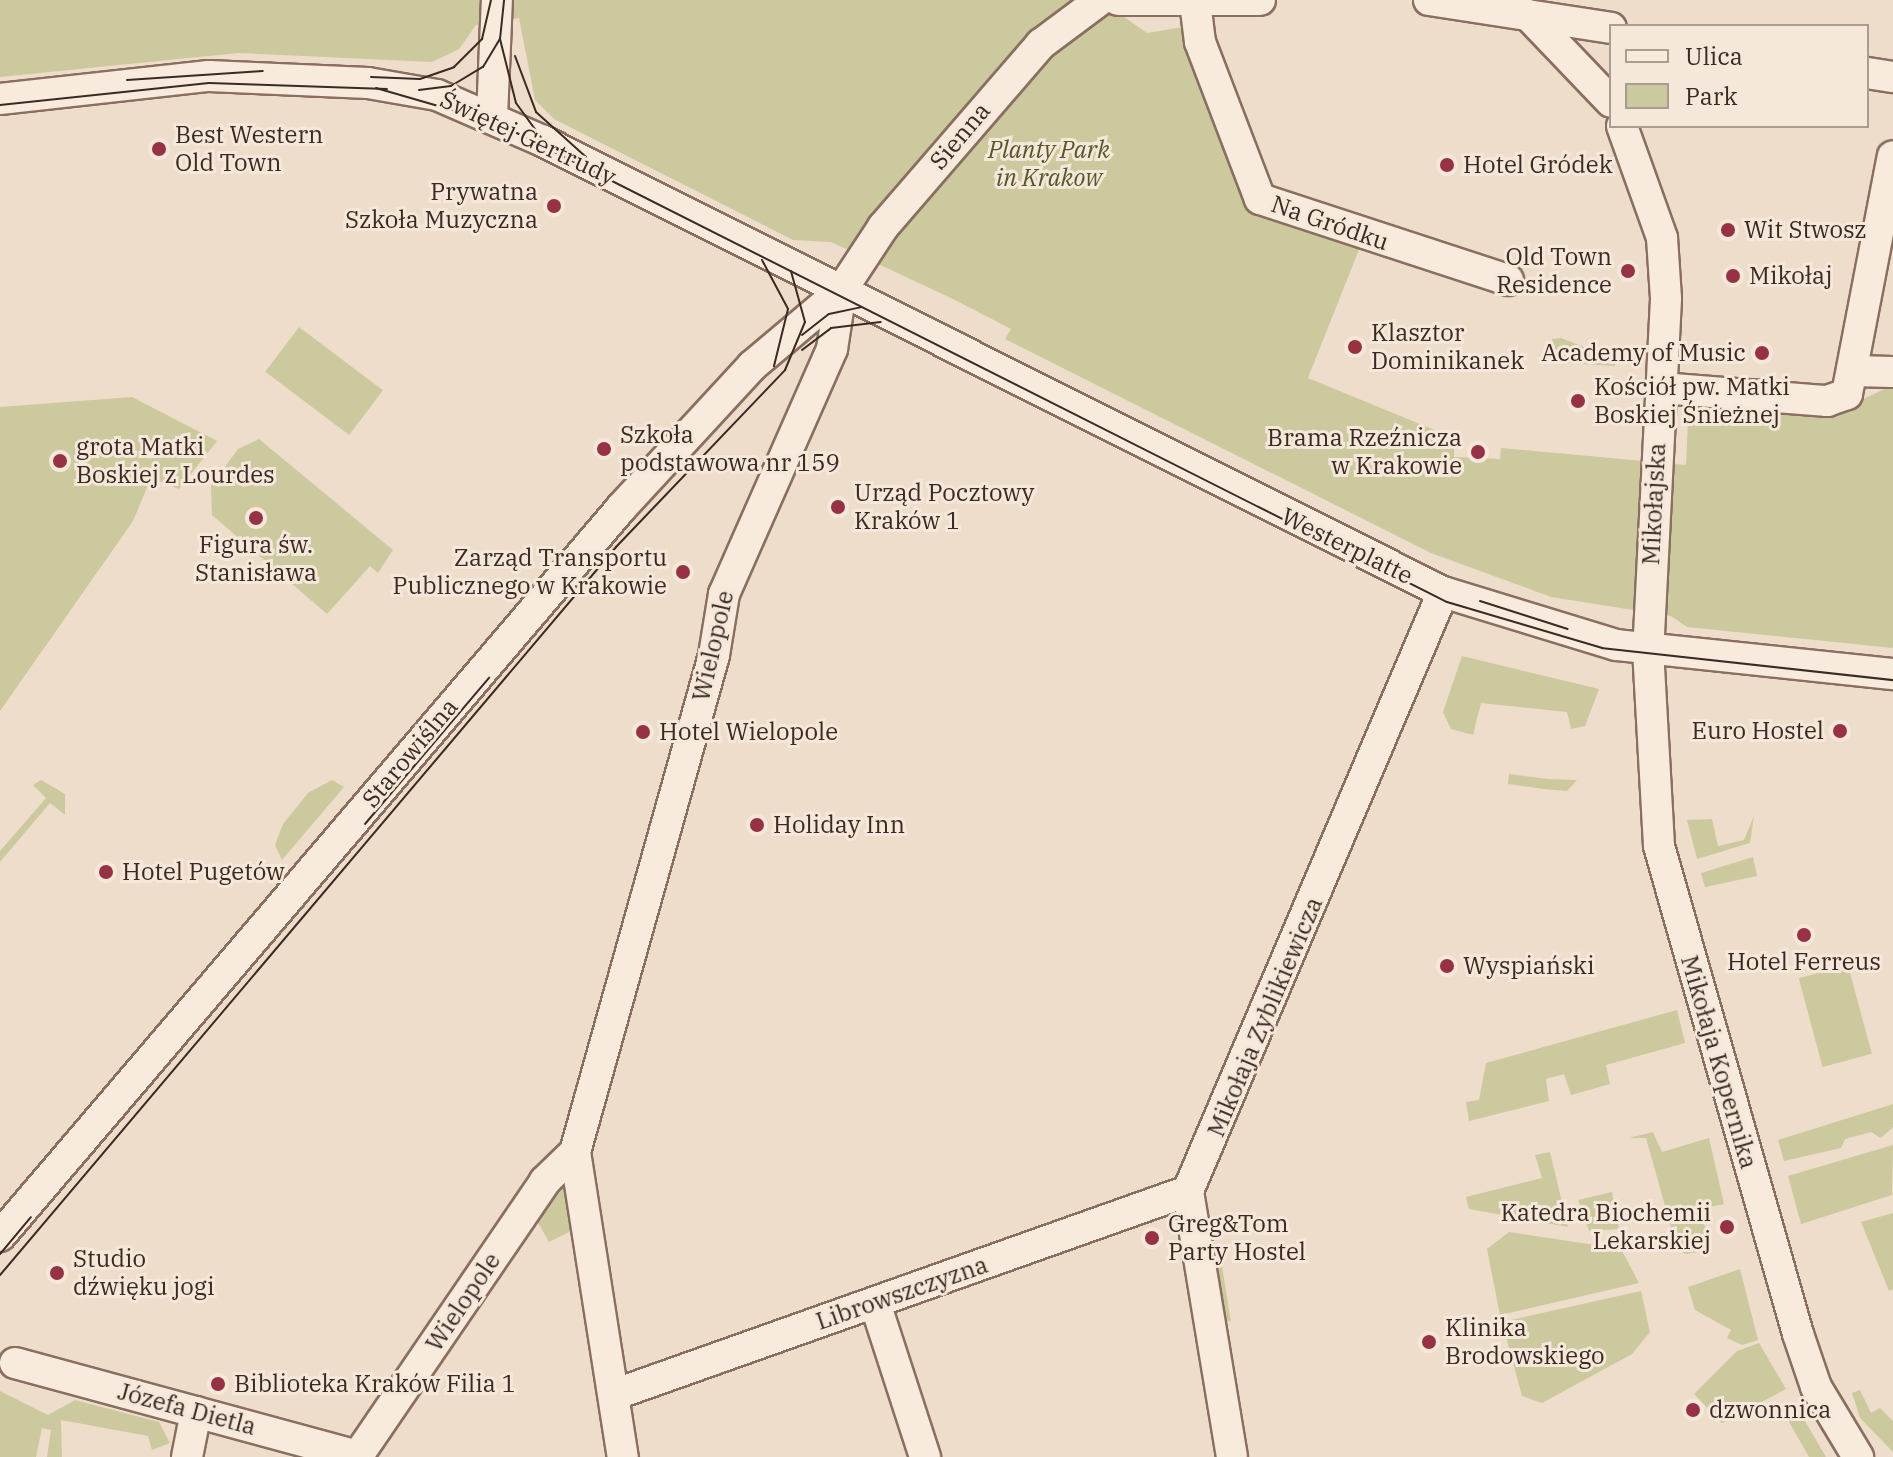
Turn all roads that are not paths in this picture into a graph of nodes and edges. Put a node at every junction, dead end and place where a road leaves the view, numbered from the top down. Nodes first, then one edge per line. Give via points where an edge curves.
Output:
1 (497, 0) edge
2 (1100, 0) edge
3 (1118, 0) edge
4 (1260, 0) edge
5 (1429, 0) edge
6 (1195, 2) junction
7 (1529, 8) edge
8 (1609, 28) edge
9 (1869, 73) edge
10 (1893, 77) edge
11 (0, 99) edge
12 (1609, 100) edge
13 (492, 117) junction
14 (1623, 128) edge
15 (1893, 156) edge
16 (1508, 280) dead end
17 (841, 291) junction
18 (1852, 371) junction
19 (1893, 372) edge
20 (1661, 388) junction
21 (1443, 592) junction
22 (1648, 649) junction
23 (1893, 674) edge
24 (575, 1152) junction
25 (1188, 1191) junction
26 (0, 1236) edge
27 (875, 1303) junction
28 (15, 1363) dead end
29 (616, 1394) junction
30 (196, 1412) junction
31 (358, 1456) edge
32 (187, 1457) edge
33 (623, 1457) edge
34 (925, 1457) edge
35 (1232, 1457) edge
36 (1858, 1457) edge

1 - 13 street
2 - 17 street, Sienna via 1041,44 971,121
3 - 6 street
4 - 6 street
5 - 7 street
6 - 16 street, Na Gródku via 1200,42 1260,199
7 - 8 street
7 - 12 street
9 - 10 street
11 - 13 street, Świętej Gertrudy via 209,76 276,77 410,88
13 - 17 street, Świętej Gertrudy
14 - 20 street, Mikołajska via 1662,238
15 - 18 street
17 - 21 street, Westerplatte
17 - 24 street, Wielopole via 832,349 727,582 714,655
17 - 26 street, Starowiślna via 752,366 622,507
18 - 19 street
18 - 20 street via 1847,394 1827,401
20 - 22 street, Mikołajska
21 - 22 street, Westerplatte via 1571,635
21 - 25 street, Mikołaja Zyblikiewicza
22 - 23 street, Westerplatte
22 - 36 street, Mikołaja Kopernika via 1659,846 1798,1334 1816,1387
24 - 29 street, Wielopole
24 - 31 street, Wielopole via 545,1181
25 - 27 street, Librowszczyzna
25 - 35 street
27 - 29 street, Librowszczyzna
27 - 34 street
28 - 30 street, Józefa Dietla
29 - 33 street, Wielopole
30 - 31 street, Józefa Dietla
30 - 32 street

